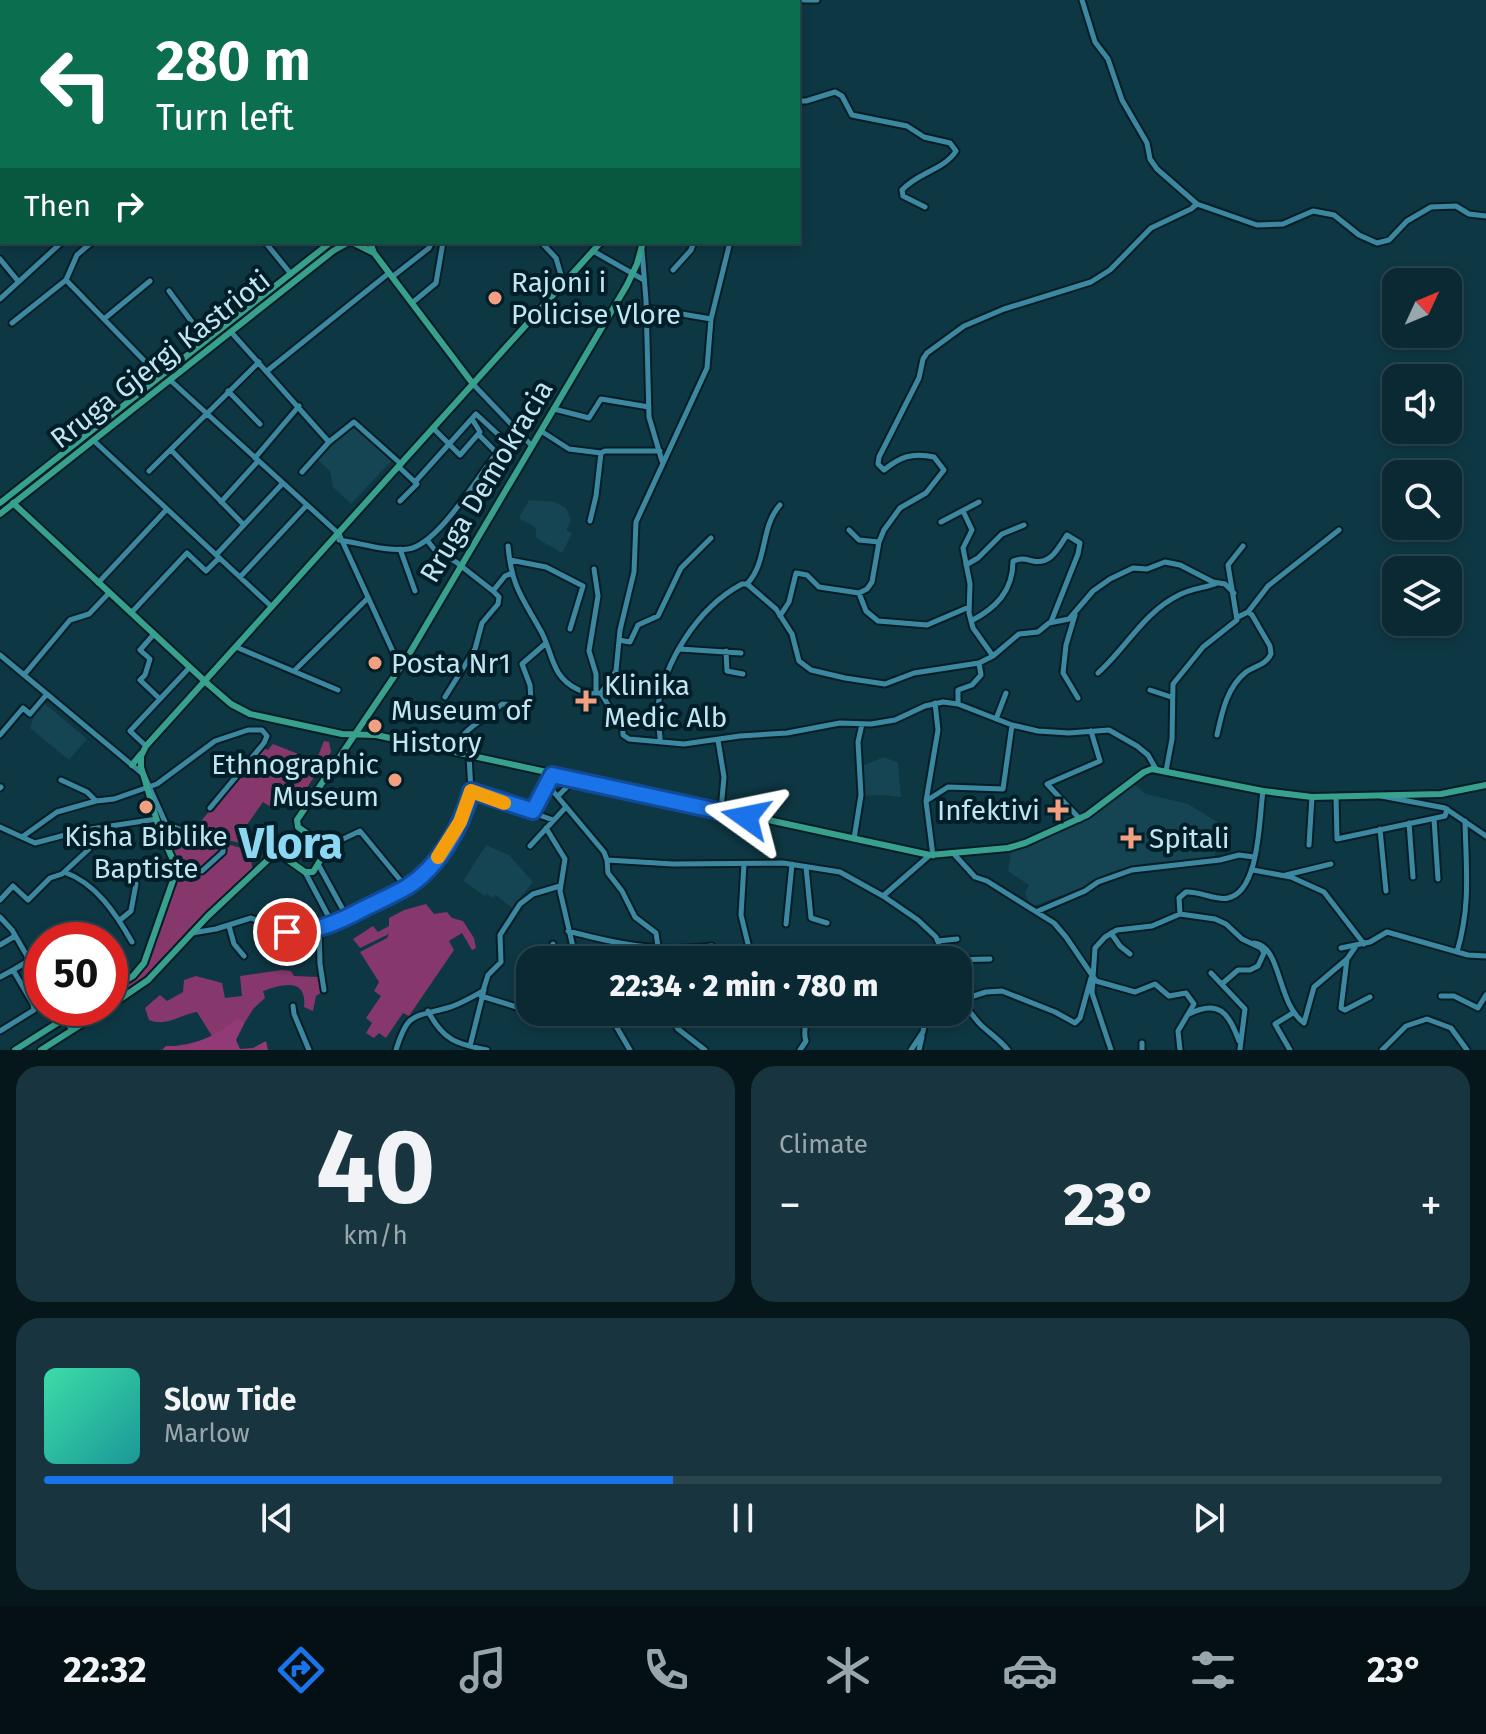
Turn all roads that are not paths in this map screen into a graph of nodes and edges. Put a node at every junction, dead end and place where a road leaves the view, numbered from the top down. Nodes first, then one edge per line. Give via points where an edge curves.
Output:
1 (804, 0) edge
2 (817, 0) edge
3 (1082, 0) edge
4 (800, 101) edge
5 (1197, 204) junction
6 (925, 207) dead end
7 (1486, 216) edge
8 (59, 244) edge
9 (76, 244) edge
10 (89, 244) edge
11 (267, 244) edge
12 (328, 244) edge
13 (349, 244) edge
14 (358, 244) edge
15 (371, 244) edge
16 (431, 244) edge
17 (443, 244) edge
18 (543, 244) edge
19 (599, 244) edge
20 (642, 244) edge
21 (693, 244) edge
22 (730, 244) edge
23 (81, 250) junction
24 (593, 251) junction
25 (374, 253) junction
26 (0, 259) edge
27 (673, 270) dead end
28 (291, 274) junction
29 (633, 274) junction
30 (391, 275) junction
31 (66, 280) junction
32 (644, 280) junction
33 (18, 281) junction
34 (150, 281) dead end
35 (564, 285) junction
36 (169, 291) dead end
37 (0, 299) edge
38 (412, 303) junction
39 (647, 308) junction
40 (104, 319) junction
41 (711, 319) junction
42 (12, 323) dead end
43 (231, 332) junction
44 (206, 341) junction
45 (259, 362) junction
46 (267, 371) junction
47 (160, 377) junction
48 (170, 380) junction
49 (473, 384) junction
50 (228, 391) junction
51 (299, 406) junction
52 (649, 407) junction
53 (554, 409) junction
54 (205, 413) junction
55 (472, 419) junction
56 (260, 424) dead end
57 (433, 428) junction
58 (541, 431) junction
59 (479, 435) junction
60 (503, 439) dead end
61 (93, 440) junction
62 (329, 442) junction
63 (449, 444) junction
64 (532, 446) junction
65 (171, 450) junction
66 (660, 451) junction
67 (601, 453) junction
68 (256, 459) junction
69 (662, 462) junction
70 (400, 465) junction
71 (149, 471) dead end
72 (302, 472) dead end
73 (415, 482) junction
74 (283, 483) junction
75 (400, 501) dead end
76 (221, 502) junction
77 (979, 502) dead end
78 (0, 503) edge
79 (13, 503) junction
80 (307, 505) junction
81 (780, 505) dead end
82 (167, 509) junction
83 (963, 511) junction
84 (0, 514) edge
85 (590, 521) dead end
86 (941, 522) dead end
87 (244, 525) junction
88 (1024, 525) dead end
89 (849, 530) dead end
90 (1339, 530) dead end
91 (338, 538) junction
92 (711, 538) dead end
93 (427, 540) junction
94 (879, 542) junction
95 (508, 546) dead end
96 (1243, 546) dead end
97 (400, 549) junction
98 (218, 556) junction
99 (510, 560) junction
100 (966, 565) junction
101 (461, 566) junction
102 (594, 569) dead end
103 (512, 573) junction
104 (240, 577) junction
105 (98, 583) junction
106 (1217, 583) junction
107 (747, 584) junction
108 (415, 591) dead end
109 (493, 591) junction
110 (109, 593) junction
111 (859, 593) junction
112 (1234, 593) junction
113 (367, 599) junction
114 (272, 607) junction
115 (969, 607) junction
116 (1248, 612) junction
117 (131, 613) junction
118 (1075, 614) junction
119 (780, 616) junction
120 (971, 621) junction
121 (1235, 621) junction
122 (1051, 622) junction
123 (570, 629) dead end
124 (154, 634) junction
125 (619, 640) junction
126 (545, 644) junction
127 (236, 647) junction
128 (680, 649) junction
129 (726, 651) junction
130 (741, 653) dead end
131 (0, 655) edge
132 (993, 656) junction
133 (979, 663) junction
134 (190, 667) junction
135 (400, 667) junction
136 (295, 670) junction
137 (1098, 673) dead end
138 (743, 674) dead end
139 (24, 675) junction
140 (205, 681) junction
141 (338, 690) dead end
142 (1150, 690) dead end
143 (598, 693) junction
144 (1006, 693) dead end
145 (47, 694) junction
146 (445, 697) dead end
147 (1171, 697) junction
148 (1078, 698) dead end
149 (160, 699) junction
150 (935, 703) junction
151 (958, 704) junction
152 (250, 714) junction
153 (996, 719) junction
154 (862, 724) junction
155 (1012, 725) junction
156 (254, 728) junction
157 (1091, 731) junction
158 (0, 735) edge
159 (354, 735) junction
160 (1217, 735) dead end
161 (718, 740) junction
162 (660, 742) junction
163 (145, 749) junction
164 (454, 752) junction
165 (469, 756) junction
166 (132, 765) junction
167 (1156, 769) junction
168 (1166, 771) junction
169 (144, 775) junction
170 (552, 775) junction
171 (61, 780) dead end
172 (574, 780) junction
173 (547, 784) junction
174 (1486, 785) edge
175 (150, 790) junction
176 (471, 791) junction
177 (1263, 791) junction
178 (1376, 794) junction
179 (558, 796) junction
180 (1312, 797) junction
181 (1336, 797) junction
182 (96, 801) junction
183 (926, 801) junction
184 (566, 807) junction
185 (210, 808) dead end
186 (1447, 809) junction
187 (533, 811) junction
188 (721, 811) junction
189 (157, 819) junction
190 (1080, 819) junction
191 (1434, 819) junction
192 (553, 820) junction
193 (1465, 821) junction
194 (1409, 823) junction
195 (0, 827) edge
196 (546, 828) junction
197 (1380, 829) junction
198 (84, 830) junction
199 (1486, 836) edge
200 (22, 837) junction
201 (854, 839) junction
202 (1309, 845) dead end
203 (530, 846) dead end
204 (326, 847) junction
205 (954, 854) junction
206 (932, 855) junction
207 (1254, 857) junction
208 (607, 860) junction
209 (318, 864) junction
210 (744, 864) junction
211 (792, 864) junction
212 (1331, 864) dead end
213 (127, 867) dead end
214 (806, 867) junction
215 (1253, 870) junction
216 (202, 871) dead end
217 (64, 872) junction
218 (305, 872) junction
219 (1284, 875) junction
220 (1413, 877) dead end
221 (1438, 879) dead end
222 (560, 886) junction
223 (406, 887) junction
224 (1386, 891) dead end
225 (883, 896) junction
226 (0, 900) edge
227 (1037, 911) junction
228 (1180, 914) junction
229 (0, 917) edge
230 (347, 917) junction
231 (120, 920) junction
232 (332, 923) junction
233 (827, 923) dead end
234 (786, 924) dead end
235 (229, 926) junction
236 (319, 927) junction
237 (568, 931) junction
238 (191, 933) junction
239 (1111, 933) junction
240 (15, 936) junction
241 (957, 939) dead end
242 (938, 941) junction
243 (132, 942) dead end
244 (1248, 942) junction
245 (1360, 944) junction
246 (0, 945) edge
247 (572, 946) edge
248 (624, 946) edge
249 (659, 946) edge
250 (749, 946) edge
251 (940, 946) edge
252 (1341, 948) dead end
253 (24, 950) edge
254 (1457, 952) junction
255 (1130, 954) dead end
256 (244, 956) dead end
257 (1486, 956) edge
258 (972, 959) edge
259 (990, 959) dead end
260 (1347, 959) junction
261 (24, 964) edge
262 (13, 970) junction
263 (1211, 973) dead end
264 (1092, 976) junction
265 (0, 977) edge
266 (128, 978) edge
267 (1223, 983) junction
268 (324, 990) dead end
269 (481, 993) junction
270 (128, 994) edge
271 (1486, 995) edge
272 (972, 996) edge
273 (1441, 996) dead end
274 (1370, 997) dead end
275 (293, 1006) dead end
276 (516, 1006) edge
277 (428, 1011) junction
278 (972, 1012) edge
279 (1293, 1013) junction
280 (1188, 1014) junction
281 (47, 1026) edge
282 (67, 1026) edge
283 (78, 1026) edge
284 (616, 1026) edge
285 (676, 1026) edge
286 (807, 1026) edge
287 (924, 1026) edge
288 (0, 1031) edge
289 (70, 1031) junction
290 (923, 1032) junction
291 (470, 1046) junction
292 (628, 1048) edge
293 (15, 1050) edge
294 (41, 1050) edge
295 (309, 1050) edge
296 (396, 1050) edge
297 (487, 1050) edge
298 (620, 1050) edge
299 (705, 1050) edge
300 (800, 1050) edge
301 (911, 1050) edge
302 (919, 1050) edge
303 (1008, 1050) edge
304 (1111, 1050) edge
305 (1180, 1050) edge
306 (1240, 1050) edge
307 (1290, 1050) edge
308 (1382, 1050) edge
309 (1467, 1050) edge

1 - 2 street
3 - 5 street via 1095,42 1108,59 1150,159
4 - 6 street via 835,92 852,115 907,126 950,143 956,151 952,157 902,190 903,196
5 - 7 street via 1257,225 1283,224 1313,211 1334,215 1377,243 1389,240 1431,207 1456,206
5 - 94 street via 1151,228 1091,282 964,326 927,353 878,464 884,470 897,458 930,456 944,470 923,496 900,508
8 - 33 street
9 - 23 street
10 - 23 street
11 - 28 street
12 - 28 main road, Rruga Gjergj Kastrioti
13 - 43 main road, Rruga Gjergj Kastrioti via 333,251
14 - 25 main road
15 - 25 main road
16 - 30 street
17 - 38 street via 436,283
18 - 35 street via 556,258
19 - 24 main road
20 - 29 main road, Rruga Demokracia
20 - 32 street
21 - 27 street
22 - 41 street
23 - 31 street
24 - 29 street
24 - 35 main road
25 - 30 main road
26 - 33 street
28 - 44 main road, Rruga Gjergj Kastrioti
29 - 32 street
29 - 53 main road, Rruga Demokracia
30 - 38 main road
30 - 46 street
31 - 40 street
31 - 42 street
32 - 39 street
33 - 37 street
34 - 40 street
35 - 49 main road
36 - 44 street
38 - 49 main road
39 - 41 street
39 - 52 street
40 - 47 street
41 - 69 street via 707,368
43 - 45 street
43 - 48 main road, Rruga Gjergj Kastrioti
44 - 47 main road, Rruga Gjergj Kastrioti
45 - 46 street
45 - 50 street
46 - 51 street
47 - 78 main road, Rruga Gjergj Kastrioti
48 - 54 street
48 - 61 main road, Rruga Gjergj Kastrioti
49 - 57 main road
49 - 64 street
50 - 54 street
50 - 56 street
51 - 62 street
51 - 68 street
52 - 53 street via 601,399 589,418
52 - 66 street
53 - 58 main road, Rruga Demokracia
54 - 65 street
54 - 68 street
55 - 59 street
55 - 60 street via 476,414
55 - 63 street
57 - 63 street
57 - 70 main road
58 - 64 main road, Rruga Demokracia
58 - 67 street via 569,449
59 - 63 street via 460,455
59 - 93 street via 497,453
61 - 79 main road, Rruga Gjergj Kastrioti
61 - 82 street
62 - 70 street via 354,422
62 - 72 street
63 - 73 street
64 - 101 main road, Rruga Demokracia
65 - 71 street
65 - 76 street
66 - 67 street
66 - 69 street
67 - 85 street
68 - 74 street
68 - 76 street
69 - 125 street via 636,522 634,572
70 - 73 street
70 - 91 main road
73 - 75 street
74 - 80 street
74 - 87 street
76 - 87 street
77 - 83 street
79 - 84 main road, Rruga Gjergj Kastrioti
79 - 105 main road
80 - 91 street
80 - 104 street
81 - 107 street via 770,519 759,566
82 - 98 street
82 - 105 street
83 - 86 street
83 - 100 street via 972,530 963,548
87 - 98 street
88 - 100 street via 1002,534
89 - 94 street via 859,540
90 - 116 street via 1268,586
91 - 97 street
91 - 113 street
91 - 114 main road
92 - 125 street via 685,563 658,616 638,625 630,642
93 - 97 street
93 - 101 street
94 - 111 street via 872,582
95 - 99 street
96 - 112 street via 1229,561
97 - 108 street
98 - 104 street
98 - 117 street via 206,571 187,553
99 - 103 street
99 - 123 street via 546,567 583,586
100 - 115 street
101 - 109 street
101 - 135 main road, Rruga Demokracia
102 - 143 street via 598,596 589,651
103 - 109 street
103 - 126 street
104 - 114 street
105 - 110 main road
106 - 112 street
106 - 118 street via 1170,563 1133,568 1093,591
106 - 137 street via 1173,598 1136,629
107 - 119 street
107 - 128 street via 724,596 698,621
109 - 146 street via 498,604 482,623 475,649
110 - 117 main road
110 - 139 street via 89,614 70,620
111 - 115 street via 866,611 878,621 927,625
111 - 119 street via 817,586 807,575 796,573
112 - 121 street
113 - 135 street
113 - 136 street
114 - 127 main road
115 - 120 street
116 - 121 street
116 - 160 street via 1271,654 1231,691
117 - 124 main road
118 - 122 street
118 - 148 street via 1063,673
119 - 133 street via 802,664 835,676 885,684 914,673
120 - 122 street via 1006,595 1013,561 1047,560 1067,535 1080,543 1078,554
120 - 132 street
121 - 147 street via 1188,663 1173,684
122 - 132 street via 1038,632 1013,637
124 - 134 main road
124 - 149 street via 140,650 150,659 140,680
125 - 143 street via 616,671
126 - 143 street via 564,681 582,692
126 - 164 street via 522,664 531,700 502,704 466,730
127 - 136 street
127 - 140 main road
128 - 129 street
128 - 162 street via 658,709
129 - 130 street
129 - 138 street via 727,671
131 - 139 street
132 - 133 street
133 - 151 street via 981,675 958,690
134 - 140 main road
134 - 149 street
135 - 159 main road, Rruga Demokracia
136 - 141 street
139 - 145 street
140 - 152 main road
140 - 163 main road
142 - 147 street
143 - 162 street via 611,710 622,714 623,735
144 - 153 street
145 - 158 street via 30,714 23,708
145 - 166 street
147 - 168 street
149 - 163 street via 130,731
150 - 151 street
150 - 154 street via 895,720
150 - 183 street via 938,730
151 - 153 street
152 - 156 street
152 - 159 main road
153 - 155 street
154 - 161 street
154 - 201 street
155 - 157 street via 1053,733
155 - 183 street via 1003,789 948,787
156 - 175 street via 206,745
156 - 185 street via 265,733 264,743
157 - 167 street via 1123,736 1148,755
157 - 190 street via 1100,761 1047,784
159 - 164 main road
159 - 204 main road, Rruga Demokracia via 297,820 298,827
161 - 162 street
161 - 188 street via 724,777
163 - 166 main road
163 - 169 main road
164 - 165 main road
165 - 170 main road
165 - 176 street
166 - 169 street
167 - 168 main road
167 - 190 main road via 1144,772
168 - 177 main road
169 - 175 main road
170 - 172 main road
170 - 173 street
171 - 182 street
172 - 179 street
172 - 188 main road
173 - 179 street
173 - 187 street
174 - 178 main road via 1441,794
175 - 182 street
175 - 189 main road
175 - 216 street via 164,820 174,828 223,845 223,852
176 - 187 street
176 - 223 street via 447,845
177 - 180 main road
177 - 207 street
178 - 181 main road
178 - 186 street
179 - 184 street
180 - 181 main road
180 - 202 street
181 - 197 street via 1337,839
182 - 200 street via 57,812
183 - 206 street
184 - 192 street
184 - 208 street
186 - 191 street via 1448,815
186 - 193 street
187 - 192 street
188 - 201 main road
189 - 198 street
189 - 266 main road via 177,869 146,959
190 - 205 main road via 1016,846
191 - 194 street
191 - 221 street
192 - 196 street
193 - 199 street
193 - 254 street via 1468,908
194 - 197 street
194 - 220 street
195 - 200 street
196 - 203 street
196 - 222 street via 565,859
197 - 224 street
198 - 200 street via 43,841
198 - 217 street via 89,849
201 - 206 main road
204 - 209 main road
204 - 223 street via 360,831
205 - 206 main road
205 - 227 street via 975,877
206 - 225 street
207 - 215 street
207 - 227 street via 1126,871
208 - 210 street
208 - 249 street via 610,877 639,922 656,933
209 - 218 main road via 313,872
209 - 230 street
210 - 211 street
210 - 250 street via 741,915
211 - 214 street
211 - 234 street
212 - 219 street
213 - 231 street via 136,884 131,911
214 - 225 street via 845,874
214 - 233 street via 811,918
215 - 219 street
215 - 228 street via 1247,885 1225,899 1182,894
217 - 226 street via 28,900 13,886
217 - 231 street via 93,890
218 - 232 street
218 - 238 main road via 281,855 272,856
219 - 245 street via 1329,895
222 - 237 street
222 - 269 street via 525,899 508,921 500,935 500,965 488,975
223 - 230 street
225 - 242 street
227 - 264 street via 1066,937
228 - 239 street via 1152,926
228 - 244 street via 1215,919
229 - 240 street
230 - 232 street
231 - 243 street
232 - 236 street
235 - 236 street via 254,918 287,932
235 - 238 street
235 - 256 street
236 - 268 street
237 - 247 street
237 - 248 street
238 - 270 main road via 148,980
239 - 255 street
239 - 264 street via 1095,948
240 - 246 street
240 - 253 street
241 - 242 street
242 - 251 street
244 - 267 street via 1263,950 1261,962 1254,969 1238,970
244 - 279 street via 1263,944 1271,952
245 - 252 street
245 - 254 street via 1387,932
245 - 260 street
254 - 257 street
258 - 259 street
260 - 274 street via 1341,1008
260 - 279 street via 1314,987 1305,1022
261 - 262 street
262 - 265 street
262 - 288 street via 35,1008
263 - 267 street
264 - 272 street via 1075,1023 1002,991
264 - 280 street via 1135,992 1155,984 1169,996 1186,993 1194,1004
264 - 304 street via 1092,998
267 - 306 street via 1245,1009
269 - 276 street
269 - 277 street
269 - 291 street
271 - 273 street via 1478,1008 1454,996
275 - 295 street
277 - 291 street via 441,1034
277 - 296 street via 407,1021
278 - 303 street
279 - 307 street via 1275,1024
280 - 305 street via 1178,1031
280 - 306 street via 1204,1007 1222,1011
281 - 293 main road
282 - 289 street
283 - 289 main road
284 - 292 street
285 - 299 street
286 - 300 street
287 - 290 street
289 - 294 main road
290 - 301 street
290 - 302 street
291 - 297 street
292 - 298 street
308 - 309 street via 1406,1026 1427,1019 1451,1028

